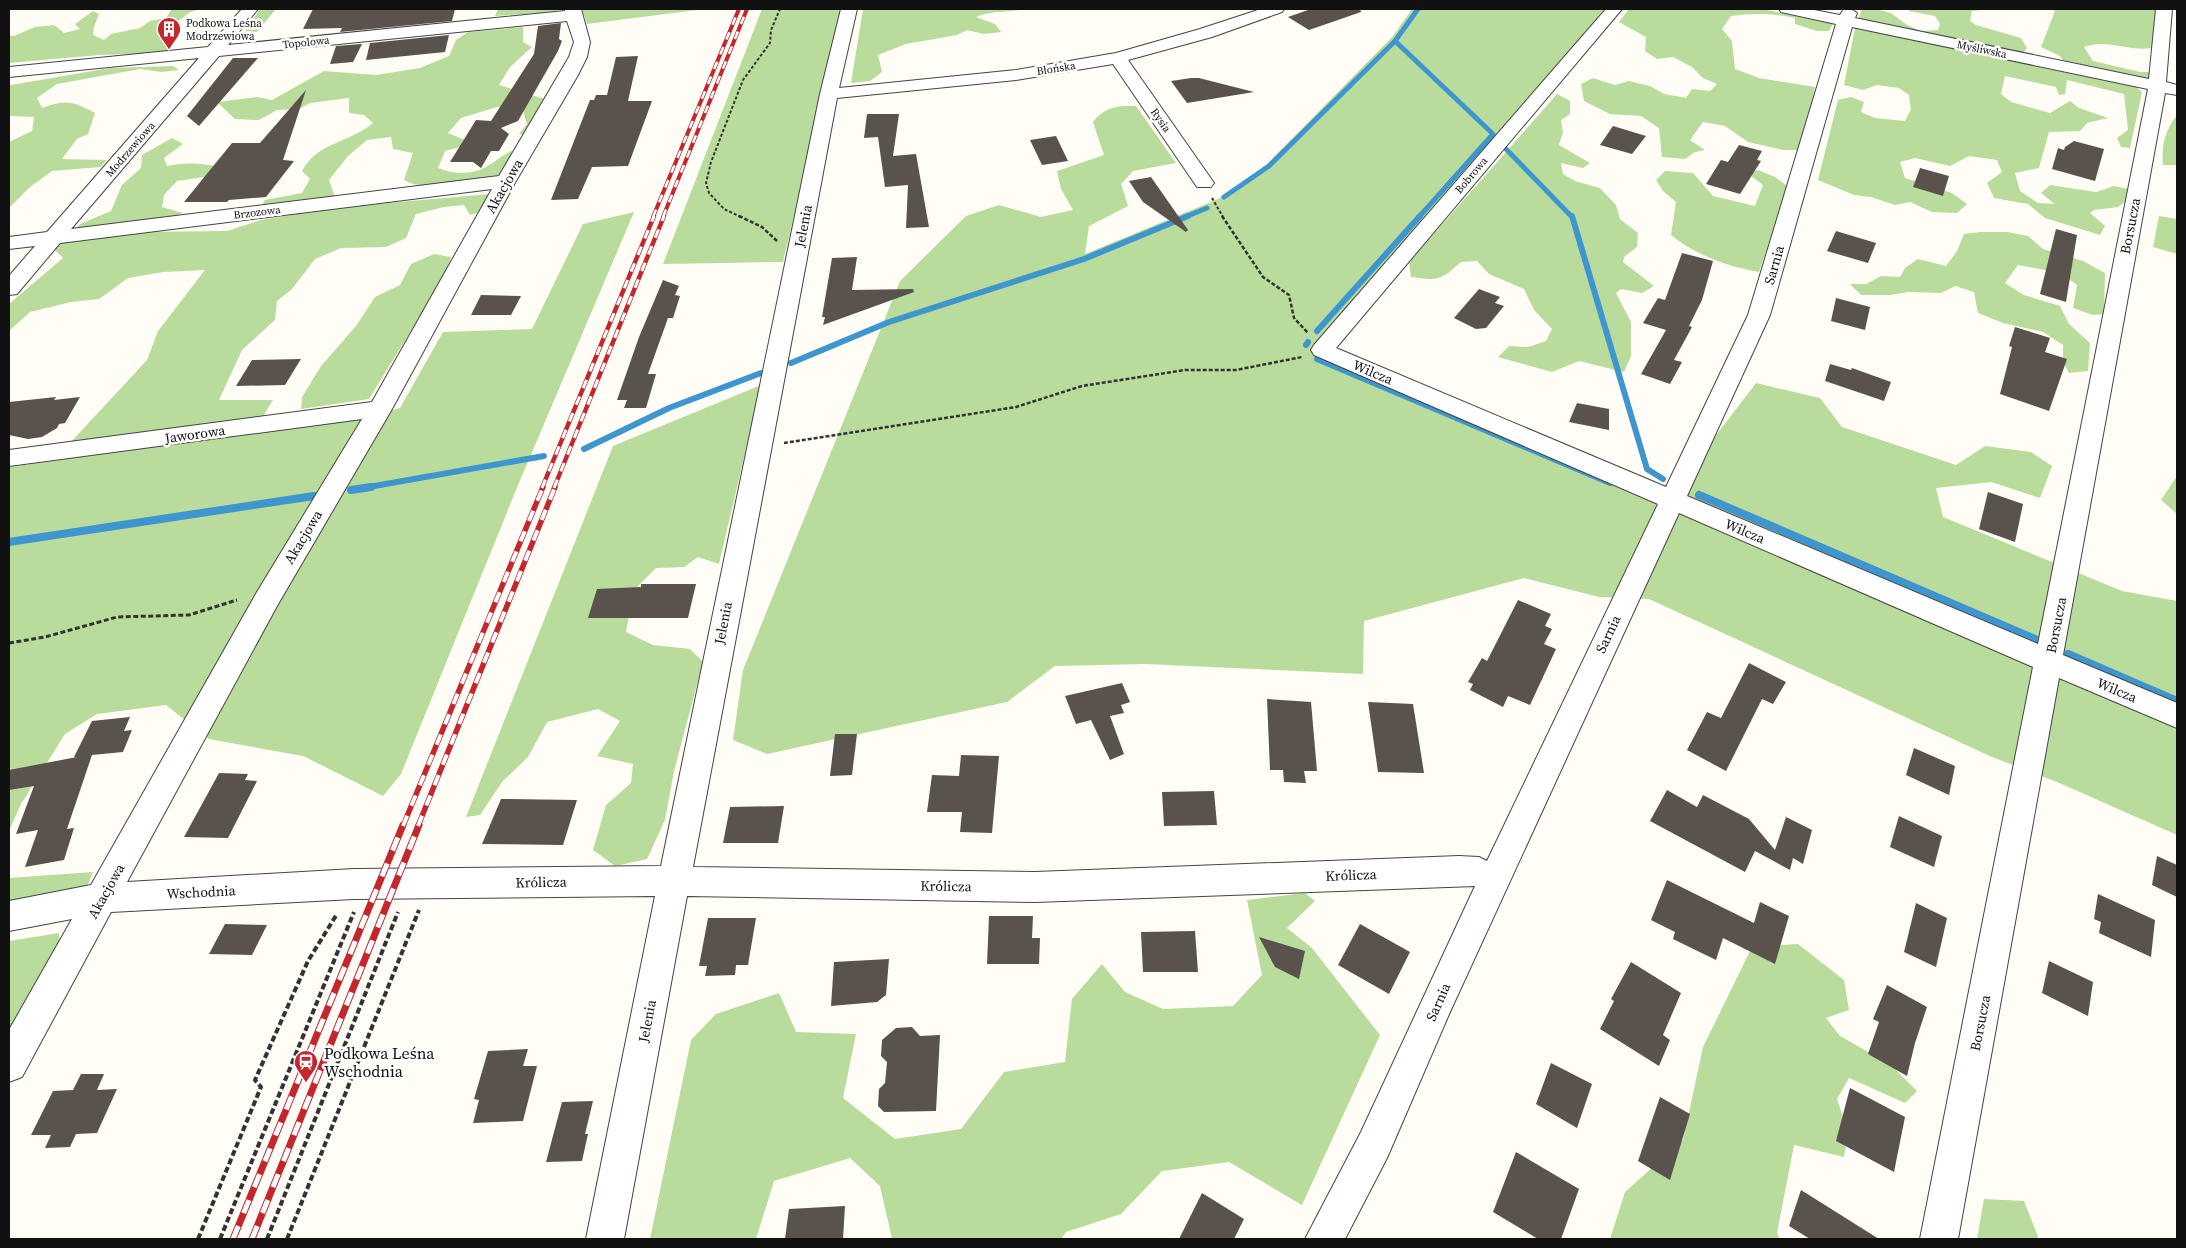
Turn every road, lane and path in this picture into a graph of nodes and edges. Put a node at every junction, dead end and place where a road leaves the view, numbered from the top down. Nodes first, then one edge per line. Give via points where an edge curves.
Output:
1 (250, 9) edge
2 (780, 9) edge
3 (849, 9) edge
4 (1276, 9) edge
5 (1614, 9) edge
6 (1788, 9) edge
7 (2164, 9) edge
8 (573, 12) edge
9 (1847, 17) junction
10 (213, 52) junction
11 (1118, 58) junction
12 (9, 72) edge
13 (2167, 88) edge
14 (829, 94) junction
15 (506, 181) junction
16 (1204, 183) joint
17 (54, 237) junction
18 (9, 242) edge
19 (797, 257) junction
20 (9, 289) edge
21 (1326, 346) junction
22 (380, 409) junction
23 (759, 445) junction
24 (9, 458) edge
25 (1672, 499) junction
26 (242, 599) dead end
27 (9, 643) edge
28 (2049, 661) junction
29 (2177, 716) edge
30 (1495, 879) junction
31 (674, 881) junction
32 (391, 884) junction
33 (102, 898) junction
34 (9, 916) edge
35 (9, 1064) edge
36 (198, 1239) edge
37 (220, 1239) edge
38 (267, 1239) edge
39 (287, 1239) edge
40 (605, 1239) edge
41 (1324, 1239) edge
42 (1939, 1239) edge

1 - 10 street, Modrzewiowa
2 - 19 path via 770,30 770,43 743,80 710,162 706,183 709,193 724,209 762,227
3 - 14 street, Jelenia
4 - 11 street, Błońska
5 - 21 street, Bobrowa
6 - 9 street, Myśliwska
7 - 13 street, Borsucza
8 - 10 street, Topolowa
8 - 15 street, Akacjowa via 582,42 578,57
9 - 13 street, Myśliwska
9 - 25 street, Sarnia via 1759,316
10 - 12 street, Topolowa
10 - 17 street, Modrzewiowa
11 - 14 street, Błońska via 1016,75
11 - 16 street, Rysia
13 - 28 street, Borsucza
14 - 19 street, Jelenia
15 - 17 street, Brzozowa
15 - 22 street, Akacjowa
16 - 21 path via 1223,218 1263,277 1289,295 1297,323
17 - 18 street, Brzozowa
17 - 20 street, Modrzewiowa
19 - 23 street, Jelenia
21 - 23 path via 1297,359 1271,364 1228,371 1179,371 1082,386 1008,408 804,441
21 - 25 street, Wilcza
22 - 24 street, Jaworowa
22 - 33 street, Akacjowa via 267,599
23 - 31 street, Jelenia
25 - 28 street, Wilcza
25 - 30 street, Sarnia
26 - 27 path via 188,615 117,617 45,637
28 - 29 street, Wilcza
28 - 42 street, Borsucza
30 - 31 street, Królicza via 1479,872 1459,871 1034,887
30 - 41 street, Sarnia via 1434,1007 1374,1145
31 - 32 street, Królicza
31 - 40 street, Jelenia
32 - 33 street, Wschodnia
32 - 36 path via 308,961 255,1080 260,1086
32 - 37 path
32 - 38 path
32 - 39 path
33 - 34 street, Wschodnia
33 - 35 street, Akacjowa

